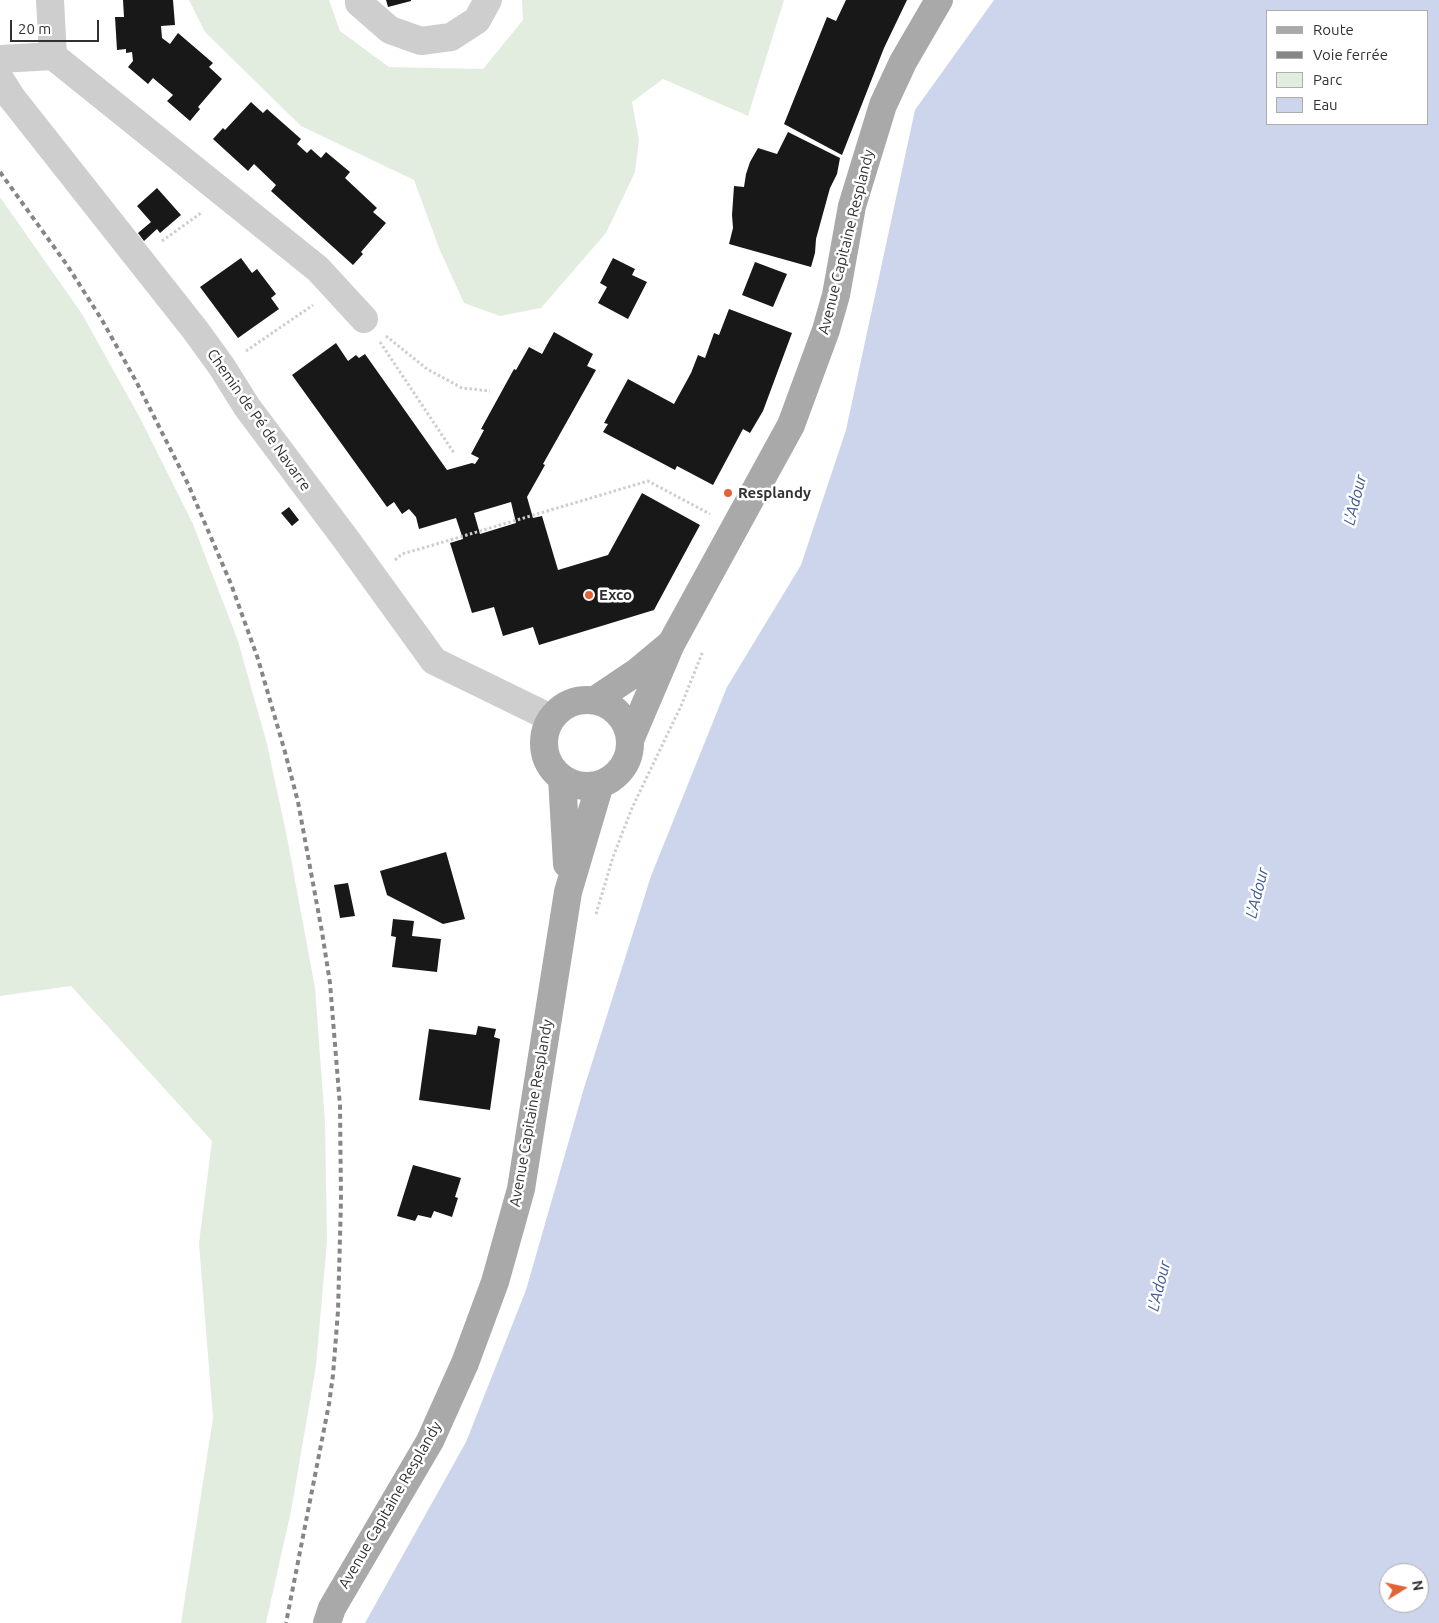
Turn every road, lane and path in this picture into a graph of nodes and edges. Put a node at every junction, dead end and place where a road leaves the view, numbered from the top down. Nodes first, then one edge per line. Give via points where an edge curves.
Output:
1 (50, 0) edge
2 (358, 0) edge
3 (488, 0) edge
4 (940, 0) edge
5 (53, 56) junction
6 (0, 59) edge
7 (0, 79) edge
8 (226, 195) junction
9 (138, 258) junction
10 (336, 289) junction
11 (364, 319) junction
12 (251, 348) dead end
13 (490, 391) dead end
14 (454, 453) dead end
15 (707, 513) dead end
16 (402, 554) dead end
17 (671, 644) junction
18 (595, 700) junction
19 (551, 718) junction
20 (630, 740) junction
21 (562, 778) junction
22 (600, 784) junction
23 (568, 892) junction
24 (326, 1623) edge

1 - 5 street
2 - 3 street via 390,30 421,41 451,37 477,20
4 - 17 main road, Avenue Capitaine Resplandy via 903,62 884,105 852,206 836,296 791,425
5 - 6 street
5 - 8 street
7 - 9 street, Chemin de Pé de Navarre
8 - 9 path
8 - 10 street via 318,269
9 - 19 street, Chemin de Pé de Navarre via 201,338 247,407 434,661
10 - 11 street
10 - 12 path
11 - 13 path via 427,369 462,388
11 - 14 path
15 - 16 path via 648,480
17 - 18 main road, Avenue Capitaine Resplandy
17 - 20 main road, Avenue Capitaine Resplandy
18 - 19 main road via 570,702
18 - 20 main road via 606,703 623,718
19 - 21 main road via 543,739 544,750 553,771
20 - 22 main road via 629,752 619,772
21 - 22 main road via 580,786
21 - 23 main road, Avenue Capitaine Resplandy
22 - 23 main road, Avenue Capitaine Resplandy
23 - 24 main road, Avenue Capitaine Resplandy via 521,1189 495,1282 465,1363 430,1441

